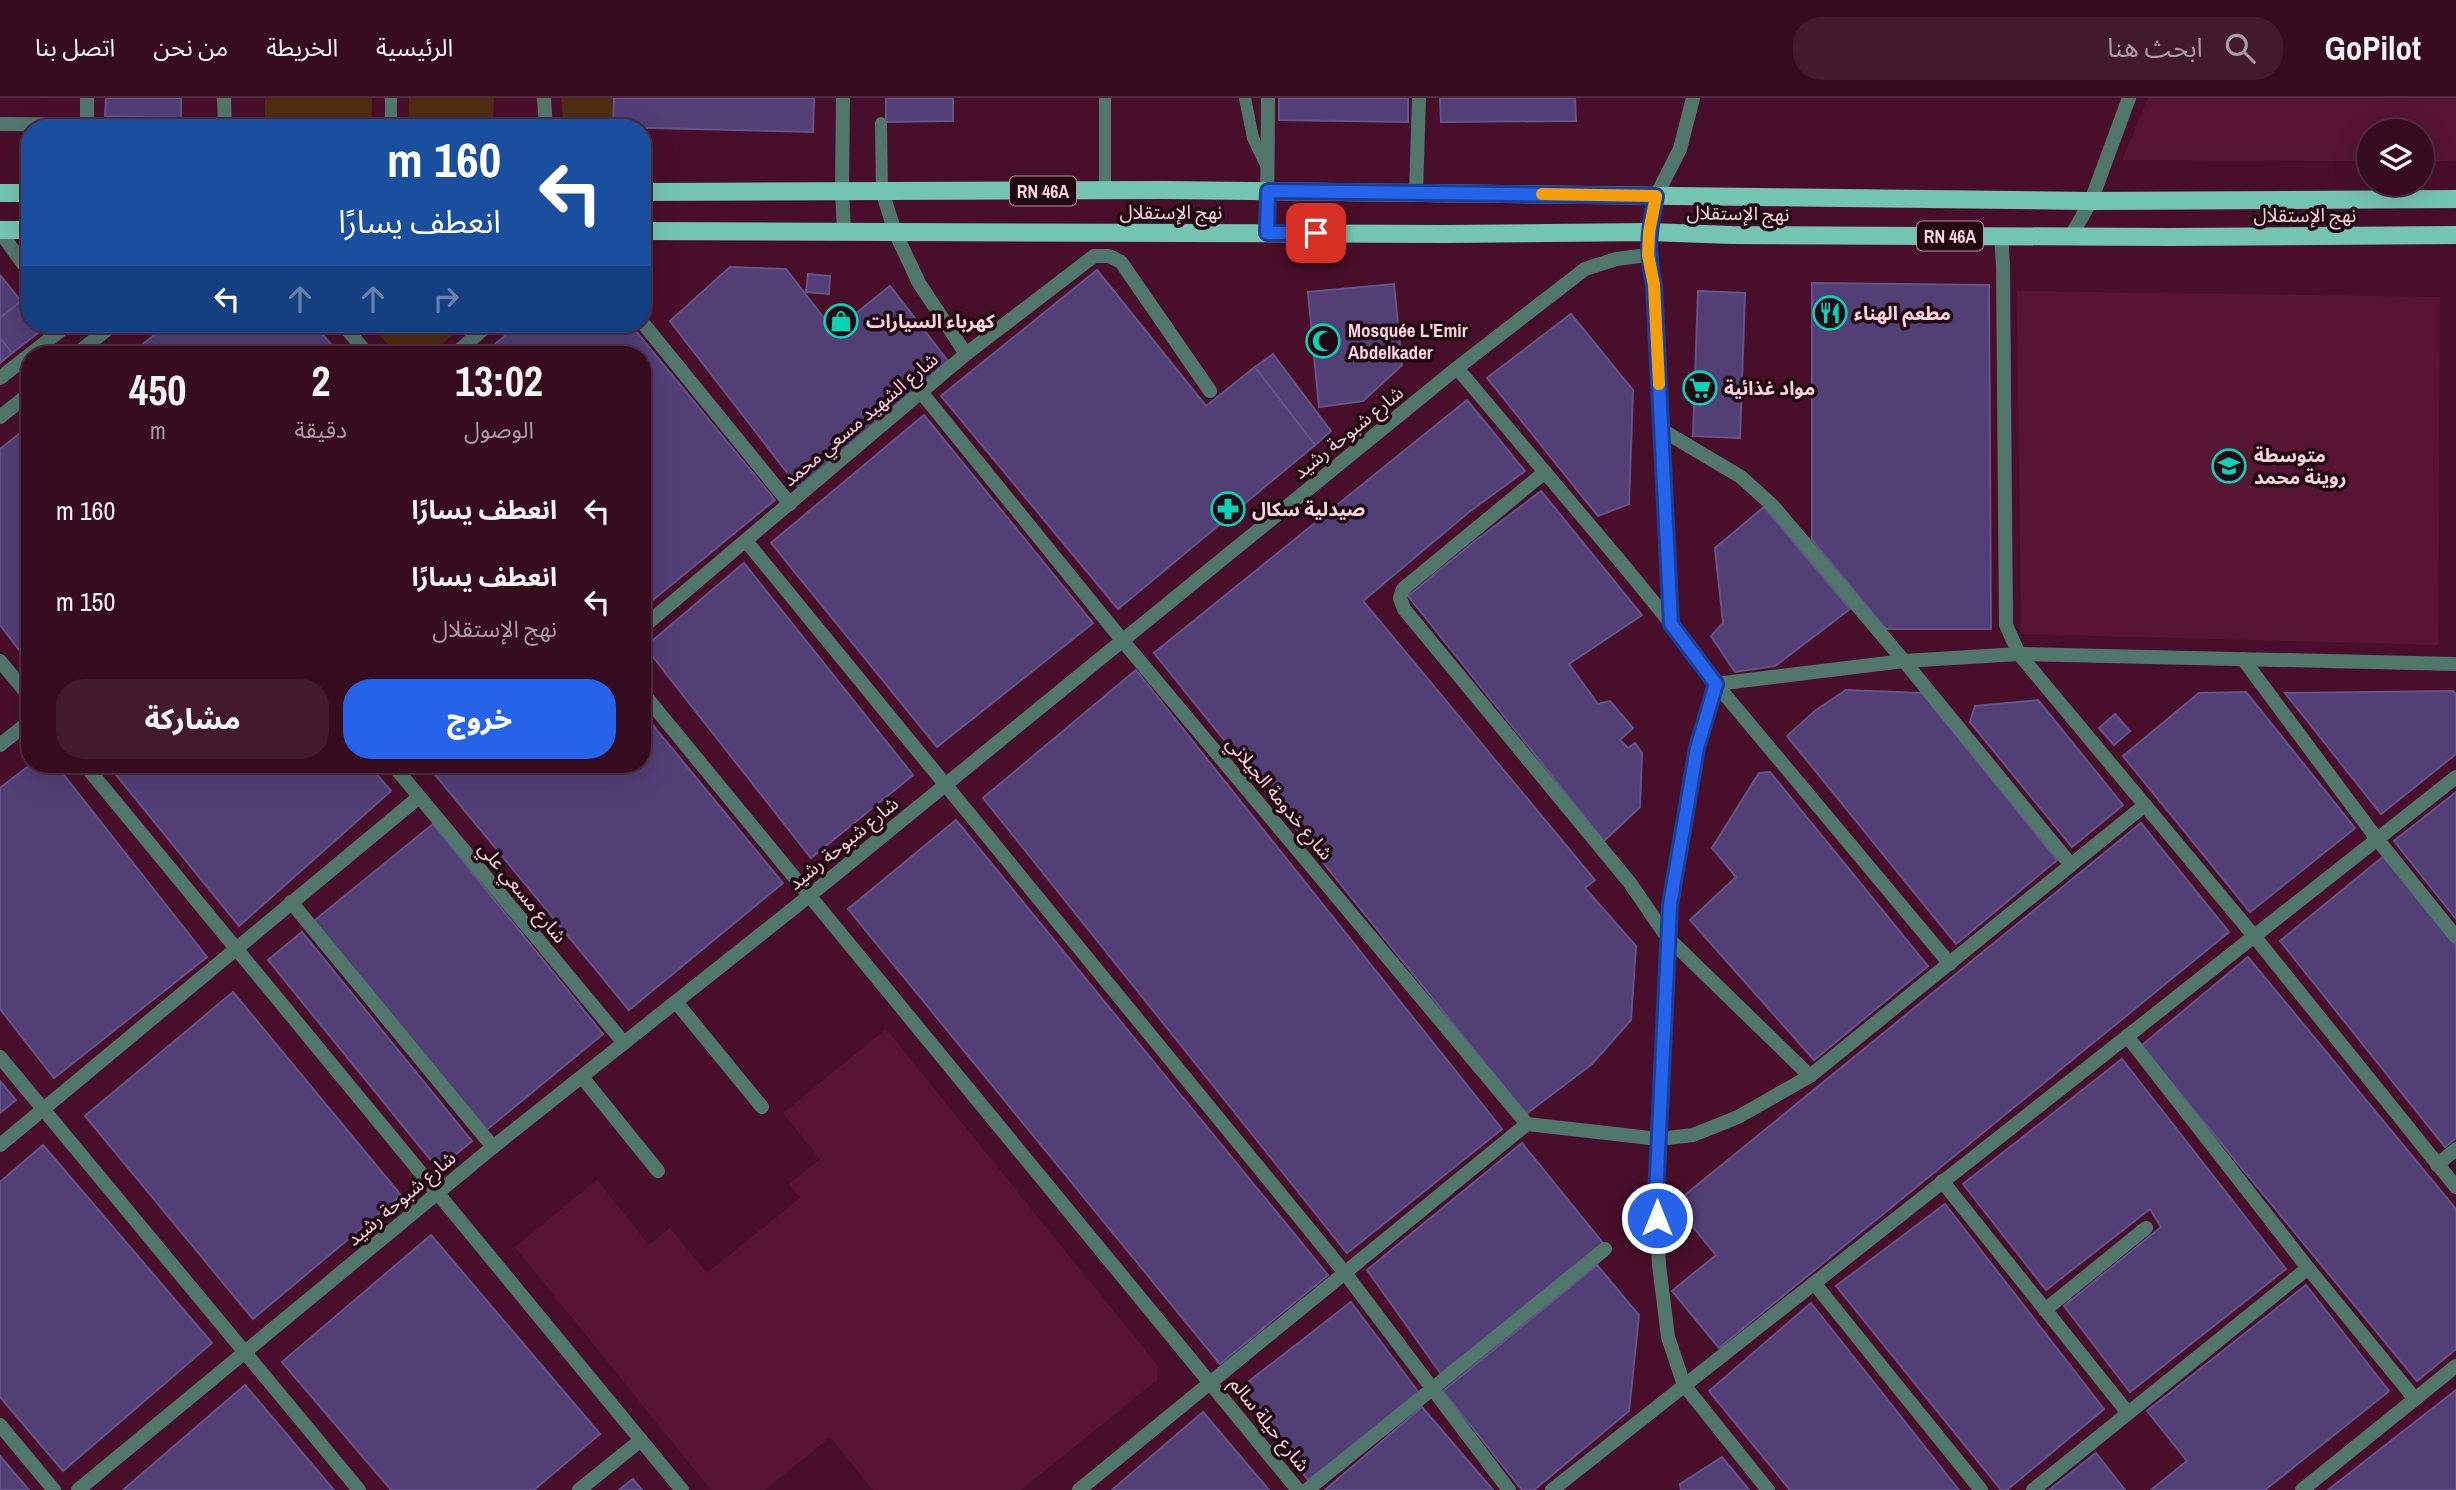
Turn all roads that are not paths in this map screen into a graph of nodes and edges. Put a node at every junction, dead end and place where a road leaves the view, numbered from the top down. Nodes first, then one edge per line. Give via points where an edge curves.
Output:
1 (87, 98) edge
2 (224, 98) edge
3 (391, 98) edge
4 (544, 98) edge
5 (843, 98) edge
6 (1105, 98) edge
7 (1245, 98) edge
8 (1268, 98) edge
9 (1419, 98) edge
10 (1693, 98) edge
11 (2129, 98) edge
12 (87, 119) edge
13 (225, 119) edge
14 (391, 119) edge
15 (545, 119) edge
16 (881, 123) dead end
17 (0, 124) edge
18 (21, 124) edge
19 (1267, 167) junction
20 (842, 191) junction
21 (882, 191) junction
22 (1105, 191) junction
23 (1268, 191) junction
24 (651, 192) edge
25 (0, 193) edge
26 (21, 193) edge
27 (1416, 193) junction
28 (1656, 196) junction
29 (2456, 199) edge
30 (2091, 201) junction
31 (21, 230) edge
32 (0, 231) edge
33 (651, 231) edge
34 (844, 231) junction
35 (895, 232) junction
36 (1649, 232) junction
37 (1267, 233) junction
38 (2456, 235) edge
39 (2001, 236) junction
40 (2071, 236) junction
41 (1648, 255) junction
42 (21, 260) edge
43 (58, 333) edge
44 (103, 333) edge
45 (479, 333) edge
46 (651, 333) edge
47 (41, 346) edge
48 (86, 346) edge
49 (464, 346) edge
50 (966, 355) junction
51 (21, 362) edge
52 (1457, 368) junction
53 (0, 379) edge
54 (1210, 391) dead end
55 (921, 392) junction
56 (21, 400) edge
57 (0, 417) edge
58 (1662, 430) junction
59 (1545, 472) junction
60 (790, 504) junction
61 (746, 541) junction
62 (651, 620) edge
63 (1671, 624) junction
64 (1122, 640) junction
65 (2020, 654) junction
66 (2243, 659) junction
67 (0, 661) edge
68 (1904, 661) junction
69 (2456, 664) edge
70 (1716, 684) junction
71 (21, 686) edge
72 (651, 703) edge
73 (21, 728) edge
74 (0, 745) edge
75 (92, 773) edge
76 (400, 773) edge
77 (2456, 777) edge
78 (946, 785) junction
79 (419, 797) junction
80 (2145, 805) junction
81 (2376, 839) junction
82 (2071, 865) junction
83 (808, 896) junction
84 (291, 902) junction
85 (2254, 936) junction
86 (1667, 937) junction
87 (2456, 937) edge
88 (235, 949) junction
89 (1950, 964) junction
90 (676, 1002) junction
91 (2127, 1036) junction
92 (624, 1044) junction
93 (0, 1057) edge
94 (1810, 1076) junction
95 (582, 1077) junction
96 (762, 1107) dead end
97 (43, 1110) junction
98 (1527, 1124) junction
99 (1659, 1139) junction
100 (0, 1145) edge
101 (493, 1147) junction
102 (2456, 1149) edge
103 (2437, 1164) junction
104 (658, 1171) dead end
105 (1942, 1181) junction
106 (2456, 1187) edge
107 (438, 1194) junction
108 (2146, 1228) dead end
109 (1605, 1249) dead end
110 (2308, 1268) junction
111 (1345, 1273) junction
112 (1814, 1283) junction
113 (2045, 1310) junction
114 (244, 1352) junction
115 (2456, 1366) edge
116 (1211, 1382) junction
117 (1684, 1385) junction
118 (1431, 1389) junction
119 (2415, 1399) junction
120 (2128, 1413) junction
121 (0, 1426) edge
122 (641, 1440) junction
123 (54, 1490) edge
124 (78, 1490) edge
125 (359, 1490) edge
126 (579, 1490) edge
127 (682, 1490) edge
128 (1079, 1490) edge
129 (1298, 1490) edge
130 (1307, 1490) edge
131 (1509, 1490) edge
132 (1552, 1490) edge
133 (1768, 1490) edge
134 (1981, 1490) edge
135 (2033, 1490) edge
136 (2302, 1490) edge

1 - 12 street
2 - 13 street
3 - 14 lane
4 - 15 street
5 - 20 street
6 - 22 lane
7 - 19 lane via 1253,138
8 - 19 street
9 - 27 street
10 - 28 street via 1679,149
11 - 30 street
16 - 21 lane
17 - 18 street
19 - 23 street
20 - 21 main road, نهج الإستقلال / RN 46A
20 - 24 main road, نهج الإستقلال / RN 46A
20 - 34 street
21 - 22 main road, نهج الإستقلال / RN 46A
21 - 35 street
22 - 23 main road, نهج الإستقلال / RN 46A
23 - 27 main road, نهج الإستقلال / RN 46A
23 - 37 street
25 - 26 main road
27 - 28 main road, نهج الإستقلال / RN 46A
28 - 30 main road, نهج الإستقلال / RN 46A
28 - 36 street
29 - 30 main road, نهج الإستقلال / RN 46A
30 - 40 street
31 - 32 main road
32 - 42 street
33 - 34 main road, نهج الإستقلال / RN 46A
34 - 35 main road, نهج الإستقلال / RN 46A
35 - 37 main road, نهج الإستقلال / RN 46A
35 - 50 street via 919,283
36 - 37 main road, نهج الإستقلال / RN 46A
36 - 39 main road, نهج الإستقلال / RN 46A
36 - 41 street
38 - 40 main road, نهج الإستقلال / RN 46A
39 - 40 main road, نهج الإستقلال / RN 46A
39 - 65 street via 2006,625
41 - 52 street, شارع شبوحة رشيد via 1585,269
41 - 58 street via 1654,285
43 - 47 street
44 - 48 street
45 - 49 street
46 - 60 street
50 - 54 street, شارع الشهيد مسعي محمد via 1094,256 1109,256 1121,262
50 - 55 street, شارع الشهيد مسعي محمد
51 - 53 street
52 - 59 street
52 - 64 street, شارع شبوحة رشيد
55 - 60 street, شارع الشهيد مسعي محمد
55 - 64 street, شارع خدومة الجيلاني
56 - 57 street
58 - 63 street
58 - 68 street via 1741,477 1773,506
59 - 63 street
59 - 86 street via 1403,589 1400,598 1404,609 1630,883
60 - 61 street, شارع الشهيد مسعي محمد
61 - 62 street, شارع الشهيد مسعي محمد
61 - 78 street
63 - 70 street
64 - 78 street, شارع شبوحة رشيد
64 - 98 street, شارع خدومة الجيلاني
65 - 66 street
65 - 68 street
65 - 80 street
66 - 69 street
66 - 81 street
67 - 71 street
68 - 70 street
68 - 82 street
70 - 86 street via 1697,748
70 - 89 street
72 - 83 street, شارع حيلة سالم
73 - 74 street
75 - 88 street
76 - 79 street, شارع مسعي علي
77 - 81 street
78 - 83 street, شارع شبوحة رشيد
78 - 111 street
79 - 84 street
79 - 92 street, شارع مسعي علي
80 - 82 street
80 - 85 street
81 - 85 street
81 - 87 street
82 - 89 street
83 - 90 street, شارع شبوحة رشيد
83 - 116 street, شارع حيلة سالم
84 - 88 street
84 - 101 street
85 - 91 street
85 - 103 street
86 - 94 street
86 - 99 street
88 - 97 street
88 - 107 street
89 - 94 street
90 - 92 street, شارع شبوحة رشيد
90 - 96 street
91 - 105 street
91 - 110 street
92 - 95 street, شارع شبوحة رشيد
93 - 97 street
94 - 99 street via 1738,1117 1693,1135
95 - 101 street, شارع شبوحة رشيد
95 - 104 street
97 - 100 street
97 - 114 street
98 - 99 street
98 - 111 street
99 - 117 street via 1659,1265 1668,1337
101 - 107 street, شارع شبوحة رشيد
102 - 103 street
103 - 106 street
105 - 112 street
105 - 113 street
107 - 114 street, شارع شبوحة رشيد
107 - 122 street
108 - 113 street
109 - 118 street
110 - 119 street
110 - 120 street
111 - 116 street
111 - 118 street
112 - 117 street
112 - 134 street
113 - 120 street
114 - 124 street, شارع شبوحة رشيد
114 - 125 street
115 - 119 street
116 - 128 street
116 - 129 street, شارع حيلة سالم
117 - 132 street
117 - 133 street
118 - 130 street
118 - 131 street
119 - 136 street
120 - 135 street
121 - 123 street
122 - 126 street
122 - 127 street

